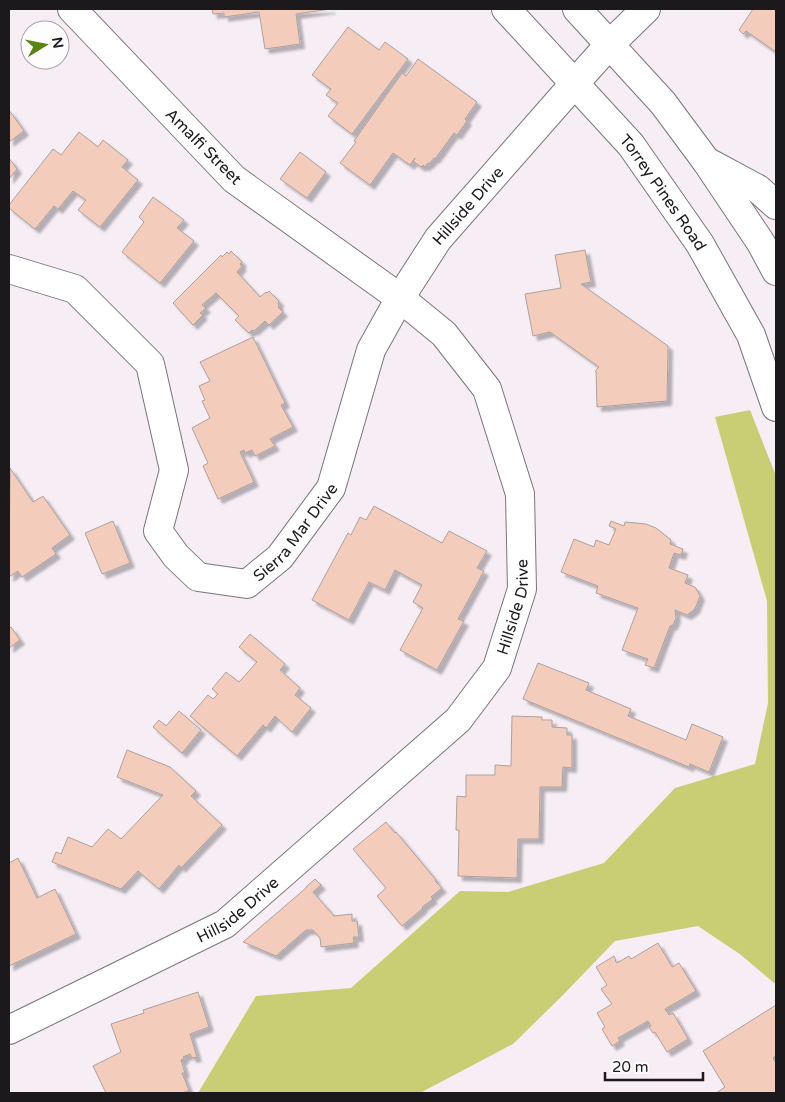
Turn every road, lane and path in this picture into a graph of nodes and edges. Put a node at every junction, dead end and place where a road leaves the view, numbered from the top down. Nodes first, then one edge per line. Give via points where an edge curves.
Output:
1 (72, 9) edge
2 (506, 9) edge
3 (577, 9) edge
4 (646, 9) edge
5 (609, 45) junction
6 (575, 83) junction
7 (706, 161) junction
8 (776, 205) edge
9 (9, 269) edge
10 (776, 271) edge
11 (400, 298) junction
12 (776, 407) edge
13 (9, 1030) edge

1 - 11 street, Amalfi Street via 234,179
2 - 6 street, Torrey Pines Road
3 - 5 street
4 - 5 street, Hillside Drive
5 - 6 street, Hillside Drive
5 - 7 street via 663,103
6 - 11 street, Hillside Drive via 438,239
6 - 12 street, Torrey Pines Road via 630,145 700,244 751,334
7 - 8 street via 758,188
7 - 10 street
9 - 11 street, Sierra Mar Drive via 75,288 150,364 174,470 158,531 176,556 198,577 247,584 280,557 331,488 372,350
11 - 13 street, Hillside Drive via 444,334 487,389 520,494 522,589 497,668 458,720 225,924

